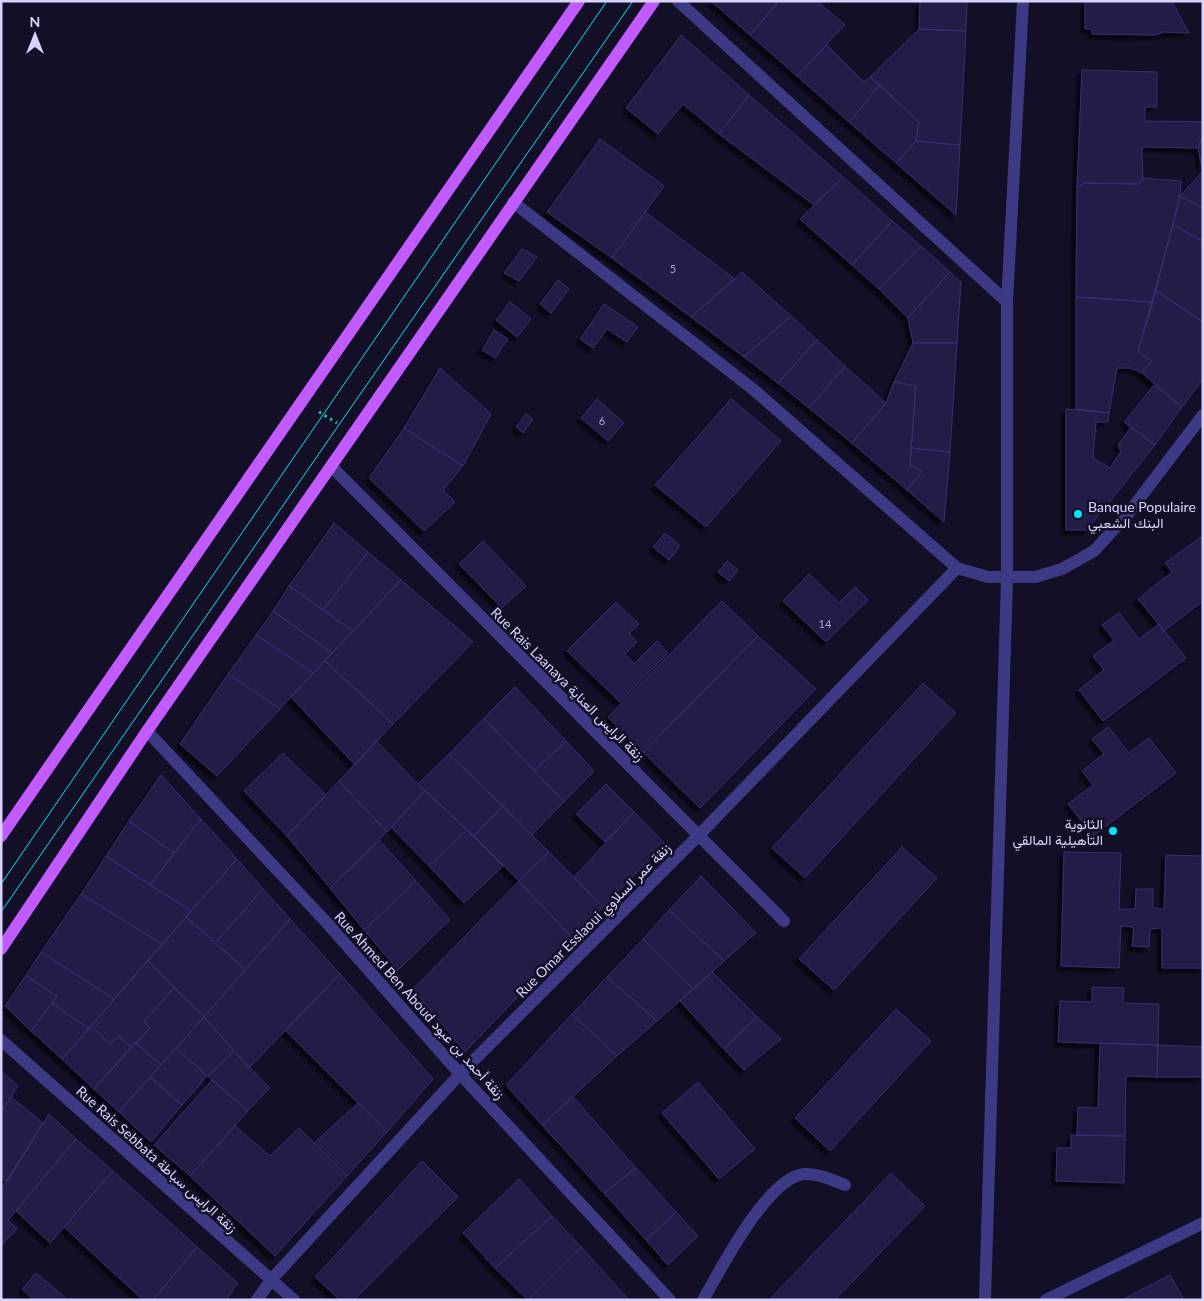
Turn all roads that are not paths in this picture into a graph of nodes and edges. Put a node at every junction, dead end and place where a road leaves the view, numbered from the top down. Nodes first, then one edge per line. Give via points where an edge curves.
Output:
1 (579, 1) edge
2 (654, 1) edge
3 (678, 1) edge
4 (1023, 1) edge
5 (513, 202) junction
6 (1007, 302) junction
7 (1203, 415) edge
8 (332, 467) junction
9 (957, 568) junction
10 (1007, 579) junction
11 (147, 731) junction
12 (1, 836) edge
13 (698, 836) junction
14 (784, 921) dead end
15 (1, 949) edge
16 (1, 1040) edge
17 (460, 1074) junction
18 (845, 1184) dead end
19 (1203, 1222) edge
20 (271, 1280) junction
21 (258, 1300) edge
22 (294, 1300) edge
23 (670, 1300) edge
24 (703, 1300) edge
25 (984, 1300) edge
26 (1046, 1300) edge

1 - 12 main road
2 - 5 main road
3 - 6 street
4 - 6 street
5 - 8 main road
5 - 9 street via 754,390
6 - 10 street
7 - 10 street via 1127,515 1094,551 1062,569 1035,577
8 - 11 main road
8 - 13 street, Rue Rais Laanaya زنقة الرايس العناية
9 - 10 street
9 - 13 street, Rue Omar Esslaoui زنقة عمر السلاوي
10 - 25 street
11 - 15 main road
11 - 17 street, Rue Ahmed Ben Aboud زنقة أحمد بن عبود via 327,923
13 - 14 street, Rue Rais Laanaya زنقة الرايس العناية
13 - 17 street, Rue Omar Esslaoui زنقة عمر السلاوي
16 - 20 street, Rue Rais Sebbata زنقة الرايس سباطة
17 - 20 street, Rue Omar Esslaoui زنقة عمر السلاوي
17 - 23 street, Rue Ahmed Ben Aboud زنقة أحمد بن عبود
18 - 24 street via 814,1174 802,1174 770,1195 732,1249
19 - 26 street
20 - 21 street, Rue Omar Esslaoui زنقة عمر السلاوي
20 - 22 street, Rue Rais Sebbata زنقة الرايس سباطة

